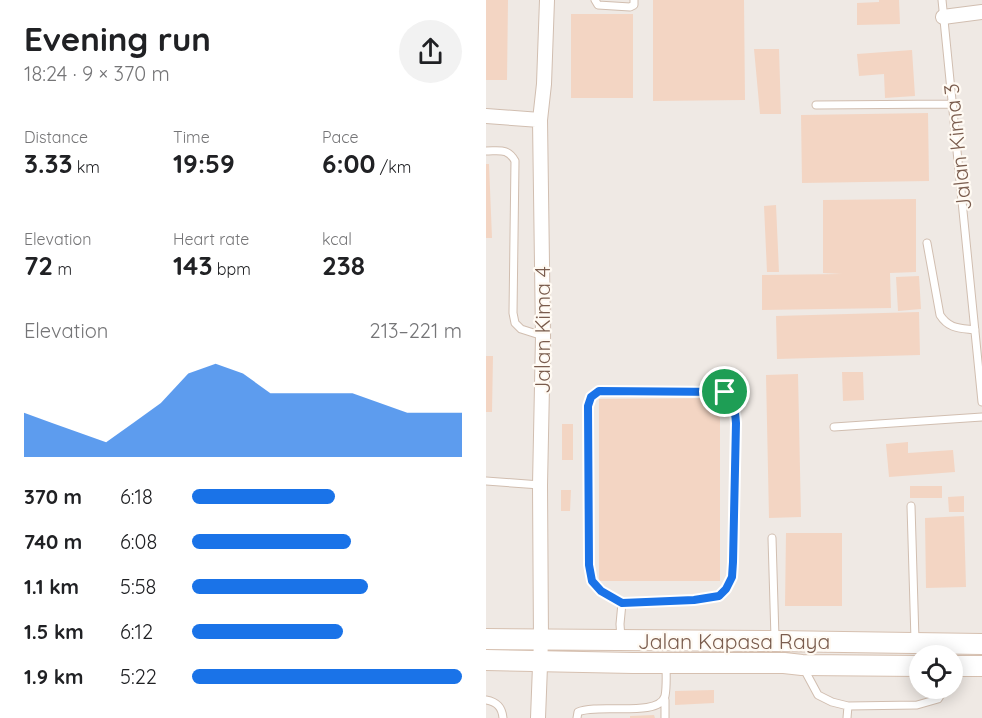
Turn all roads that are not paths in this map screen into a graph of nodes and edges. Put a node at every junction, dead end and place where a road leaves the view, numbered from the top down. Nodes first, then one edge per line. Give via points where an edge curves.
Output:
1 (547, 0) edge
2 (595, 0) edge
3 (634, 0) edge
4 (942, 0) edge
5 (982, 12) edge
6 (943, 17) junction
7 (952, 104) junction
8 (816, 105) dead end
9 (486, 116) edge
10 (540, 120) junction
11 (486, 151) edge
12 (927, 243) dead end
13 (975, 330) junction
14 (543, 336) junction
15 (982, 402) edge
16 (982, 417) edge
17 (834, 427) dead end
18 (486, 481) edge
19 (540, 485) junction
20 (911, 506) dead end
21 (772, 538) dead end
22 (622, 603) junction
23 (486, 639) edge
24 (541, 640) junction
25 (621, 641) junction
26 (776, 641) junction
27 (916, 643) junction
28 (982, 644) edge
29 (921, 645) edge
30 (963, 655) edge
31 (486, 660) edge
32 (540, 661) junction
33 (963, 661) edge
34 (666, 663) junction
35 (802, 665) junction
36 (909, 666) edge
37 (982, 666) edge
38 (665, 697) junction
39 (938, 699) edge
40 (486, 700) edge
41 (848, 706) junction
42 (503, 718) edge
43 (538, 718) edge
44 (577, 718) edge
45 (665, 718) edge
46 (847, 718) edge

1 - 10 street, Jalan Kima 4
2 - 3 lane via 598,5 630,7
4 - 6 lane, Jalan Kima 3
5 - 6 street
6 - 7 lane, Jalan Kima 3
7 - 8 lane
7 - 13 lane, Jalan Kima 3
9 - 10 street
10 - 14 street, Jalan Kima 4
11 - 14 lane via 505,151 515,161 515,323
12 - 13 lane via 940,315 951,326
13 - 15 lane, Jalan Kima 3
14 - 19 street, Jalan Kima 4
16 - 17 lane
18 - 19 lane
19 - 24 street, Jalan Kima 4
20 - 27 lane
21 - 26 lane
22 - 22 lane via 719,596 732,577 736,423 731,398 725,392 599,391 591,397 589,565 592,581
22 - 25 lane
23 - 24 main road, Jalan Kapasa Raya
24 - 25 main road, Jalan Kapasa Raya
24 - 32 street, Jalan Kima 4
25 - 26 main road, Jalan Kapasa Raya
26 - 27 main road, Jalan Kapasa Raya
27 - 29 main road, Jalan Kapasa Raya
28 - 30 main road, Jalan Kapasa Raya
31 - 32 main road
32 - 34 main road
32 - 43 street, Jalan Kima 4
33 - 37 main road
34 - 35 main road
34 - 38 lane
35 - 36 main road
35 - 41 lane via 818,695
38 - 44 lane via 655,708 588,709 578,712
38 - 45 lane
39 - 41 lane via 917,705
40 - 42 lane via 500,706
41 - 46 lane

